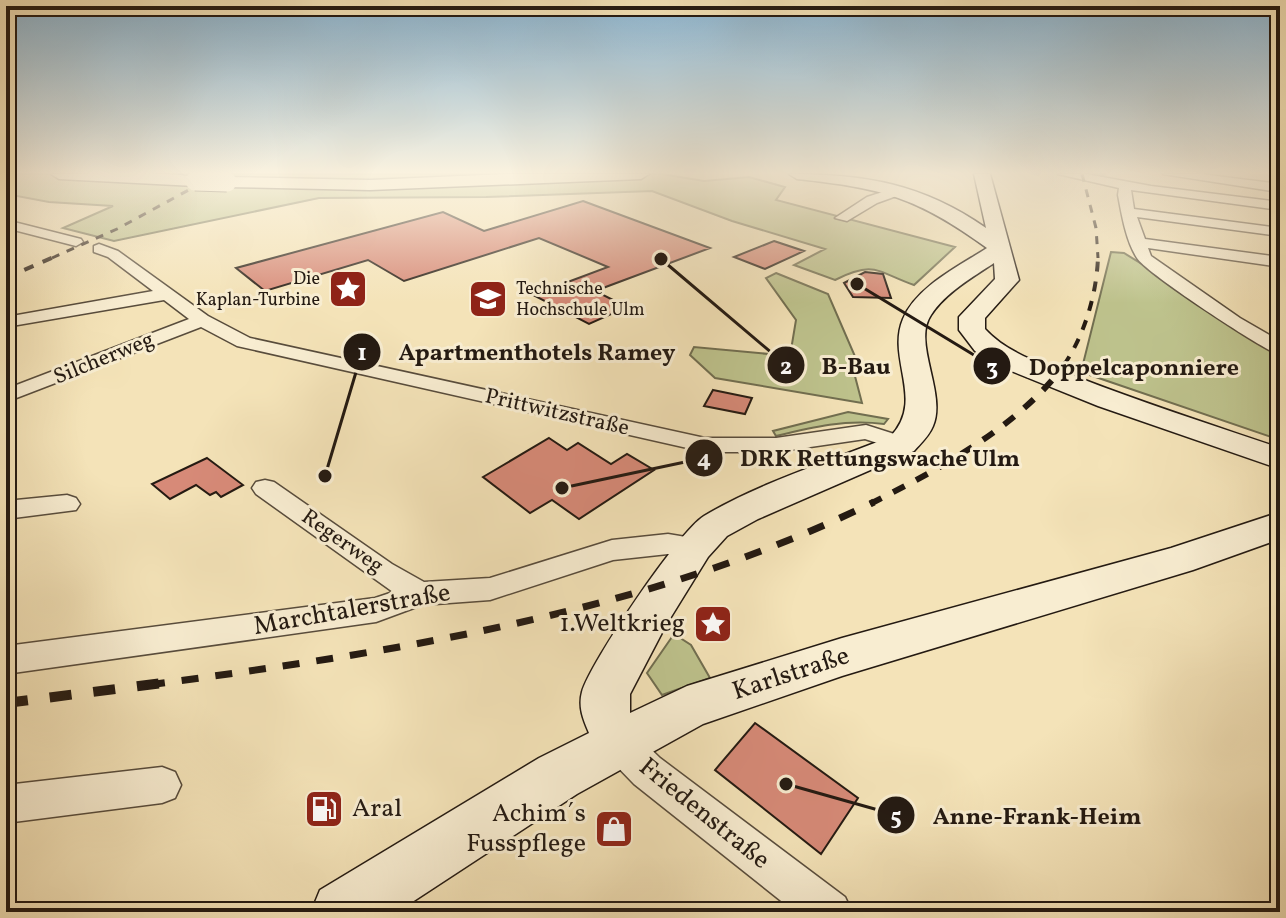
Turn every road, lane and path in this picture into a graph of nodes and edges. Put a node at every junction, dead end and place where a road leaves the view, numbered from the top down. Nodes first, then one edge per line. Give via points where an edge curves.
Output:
1 (955, 217) edge
2 (987, 217) edge
3 (1129, 217) edge
4 (1165, 217) edge
5 (6, 224) edge
6 (1280, 232) edge
7 (76, 242) dead end
8 (1136, 242) junction
9 (1001, 248) junction
10 (99, 249) dead end
11 (1280, 262) edge
12 (166, 294) junction
13 (202, 320) junction
14 (6, 322) edge
15 (1234, 322) junction
16 (1279, 328) edge
17 (1280, 349) edge
18 (61, 376) junction
19 (6, 379) edge
20 (6, 396) edge
21 (902, 444) junction
22 (1280, 459) edge
23 (265, 488) dead end
24 (67, 504) dead end
25 (6, 510) edge
26 (1280, 525) edge
27 (694, 547) junction
28 (420, 594) junction
29 (6, 660) edge
30 (618, 742) junction
31 (162, 785) dead end
32 (6, 804) edge
33 (342, 912) edge
34 (830, 912) edge

1 - 9 main road
2 - 9 main road
3 - 8 street
4 - 6 street
5 - 7 street
8 - 11 street
8 - 15 street via 1144,258
9 - 21 main road via 916,317 919,424
9 - 22 main road via 1007,280 971,323 985,345 1081,390
10 - 12 street, Prittwitzstraße
12 - 13 street, Prittwitzstraße
12 - 14 street
13 - 18 street, Silcherweg
13 - 21 street, Prittwitzstraße via 244,342 705,445 776,445 866,432
15 - 16 street
15 - 17 street
18 - 19 street
18 - 20 street, Silcherweg
21 - 27 main road via 745,510 714,527
23 - 28 street, Regerweg
24 - 25 street
26 - 30 main road, Karlstraße via 733,692
27 - 28 street, Marchtalerstraße via 612,550 490,589
27 - 30 main road via 606,692 605,714
28 - 29 street, Marchtalerstraße via 376,610
30 - 33 main road, Karlstraße
30 - 34 street, Friedenstraße via 647,771
31 - 32 street

